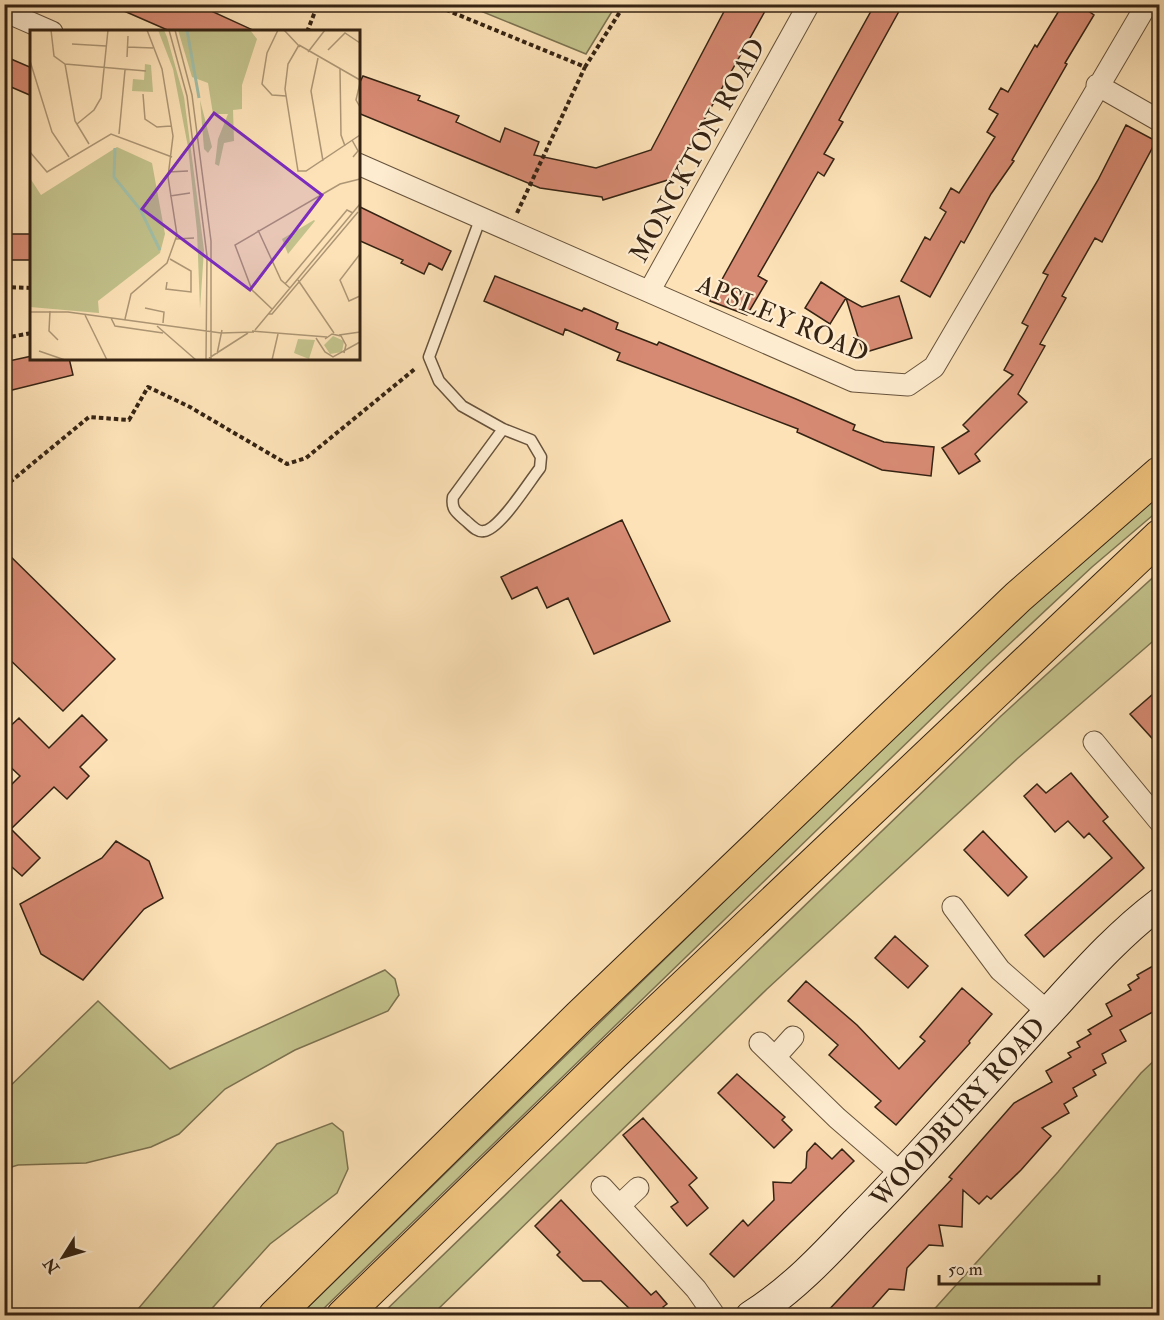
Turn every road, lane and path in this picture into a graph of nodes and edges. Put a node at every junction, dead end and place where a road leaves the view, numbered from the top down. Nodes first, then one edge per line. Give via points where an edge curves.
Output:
1 (318, 4) edge
2 (432, 4) edge
3 (625, 4) edge
4 (809, 4) edge
5 (1147, 4) edge
6 (4, 11) edge
7 (47, 30) edge
8 (308, 30) edge
9 (585, 67) junction
10 (1098, 85) junction
11 (1160, 121) edge
12 (360, 165) edge
13 (481, 217) junction
14 (509, 230) junction
15 (4, 287) edge
16 (30, 288) edge
17 (650, 290) junction
18 (30, 333) edge
19 (4, 338) edge
20 (429, 357) junction
21 (502, 429) junction
22 (1160, 473) edge
23 (4, 487) edge
24 (1160, 536) edge
25 (1094, 742) dead end
26 (1160, 822) edge
27 (1160, 903) edge
28 (952, 907) dead end
29 (1048, 1012) junction
30 (793, 1037) dead end
31 (903, 1175) junction
32 (602, 1187) dead end
33 (638, 1188) dead end
34 (620, 1205) junction
35 (275, 1316) edge
36 (343, 1316) edge
37 (715, 1316) edge
38 (751, 1316) edge

1 - 8 path
2 - 9 path
3 - 9 path
4 - 17 street, MONCKTON ROAD
5 - 10 street, APSLEY ROAD
6 - 7 street
9 - 14 path
10 - 11 street
10 - 17 street, APSLEY ROAD via 954,337 934,367 908,385 853,381
12 - 13 street, APSLEY ROAD
13 - 14 street, APSLEY ROAD
13 - 20 lane
14 - 17 street, APSLEY ROAD
15 - 16 path
18 - 19 path
20 - 21 lane via 439,381 462,406
20 - 23 path via 306,458 287,464 148,387 129,420 89,417
21 - 21 lane via 531,440 541,457 540,468 496,525 477,531 454,511 453,497
22 - 35 highway via 1018,597 579,1017
24 - 36 highway via 612,1054
25 - 26 street
27 - 29 street, WOODBURY ROAD via 1132,924
28 - 29 street via 1000,970
29 - 31 street, WOODBURY ROAD
30 - 31 street via 768,1050 837,1118
31 - 38 street, WOODBURY ROAD via 820,1259
32 - 34 street
33 - 34 street
34 - 37 street via 696,1289

